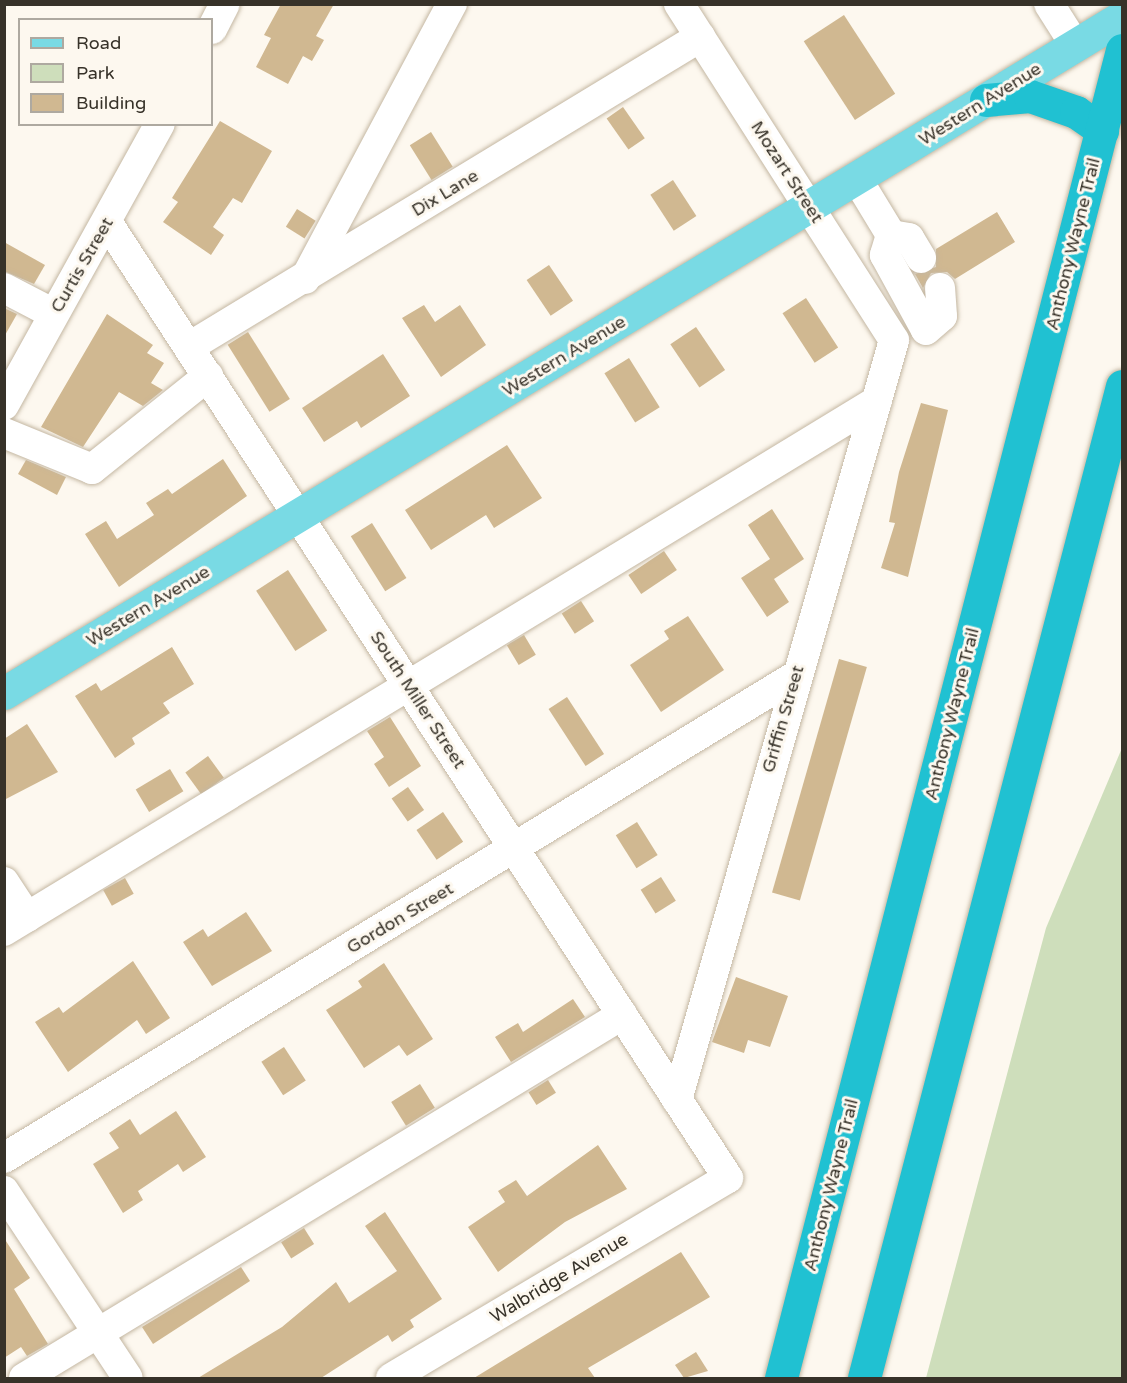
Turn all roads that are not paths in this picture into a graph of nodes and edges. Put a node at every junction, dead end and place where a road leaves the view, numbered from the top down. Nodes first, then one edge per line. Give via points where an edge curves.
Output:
1 (225, 4) edge
2 (452, 4) edge
3 (679, 4) edge
4 (1049, 4) edge
5 (1122, 17) edge
6 (213, 27) edge
7 (700, 37) junction
8 (1075, 45) junction
9 (1122, 50) edge
10 (986, 100) junction
11 (159, 126) edge
12 (1102, 130) junction
13 (857, 179) junction
14 (810, 208) junction
15 (107, 222) junction
16 (891, 235) junction
17 (921, 258) dead end
18 (304, 279) junction
19 (4, 288) edge
20 (940, 288) dead end
21 (54, 314) junction
22 (926, 330) junction
23 (894, 340) junction
24 (189, 347) junction
25 (208, 376) junction
26 (1122, 386) edge
27 (877, 401) junction
28 (4, 405) edge
29 (4, 433) edge
30 (298, 516) junction
31 (794, 677) junction
32 (408, 686) junction
33 (4, 693) edge
34 (514, 849) junction
35 (4, 882) edge
36 (16, 924) edge
37 (622, 1015) junction
38 (677, 1101) junction
39 (4, 1158) edge
40 (728, 1178) joint
41 (4, 1191) edge
42 (99, 1334) junction
43 (24, 1378) edge
44 (128, 1378) edge
45 (391, 1378) edge
46 (781, 1378) edge
47 (864, 1378) edge

1 - 6 street
2 - 18 street
3 - 7 street, Mozart Street
4 - 8 street
5 - 8 main road, Western Avenue
7 - 14 street, Mozart Street
7 - 18 street, Dix Lane
8 - 10 main road, Western Avenue
9 - 12 highway, Anthony Wayne Trail
10 - 12 highway via 1030,96 1076,112
10 - 13 main road, Western Avenue
11 - 15 street, Curtis Street
12 - 46 highway, Anthony Wayne Trail
13 - 14 main road, Western Avenue
13 - 16 street
14 - 23 street, Mozart Street
14 - 30 main road, Western Avenue
15 - 21 street, Curtis Street
15 - 24 street, South Miller Street
16 - 17 street via 909,238
16 - 22 street via 885,255
18 - 24 street, Dix Lane
19 - 21 street
20 - 22 street via 942,316
21 - 28 street, Curtis Street
22 - 23 street
23 - 27 street, Griffin Street
24 - 25 street, South Miller Street
25 - 29 street via 92,469
25 - 30 street, South Miller Street
26 - 47 highway
27 - 31 street, Griffin Street
27 - 32 street
30 - 32 street, South Miller Street
30 - 33 main road, Western Avenue
31 - 34 street, Gordon Street
31 - 38 street, Griffin Street
32 - 34 street, South Miller Street
32 - 36 street
34 - 37 street, South Miller Street
34 - 39 street, Gordon Street
35 - 36 street
37 - 38 street, South Miller Street
37 - 42 street
38 - 40 street, South Miller Street
40 - 45 street, Walbridge Avenue
41 - 42 street
42 - 43 street
42 - 44 street

